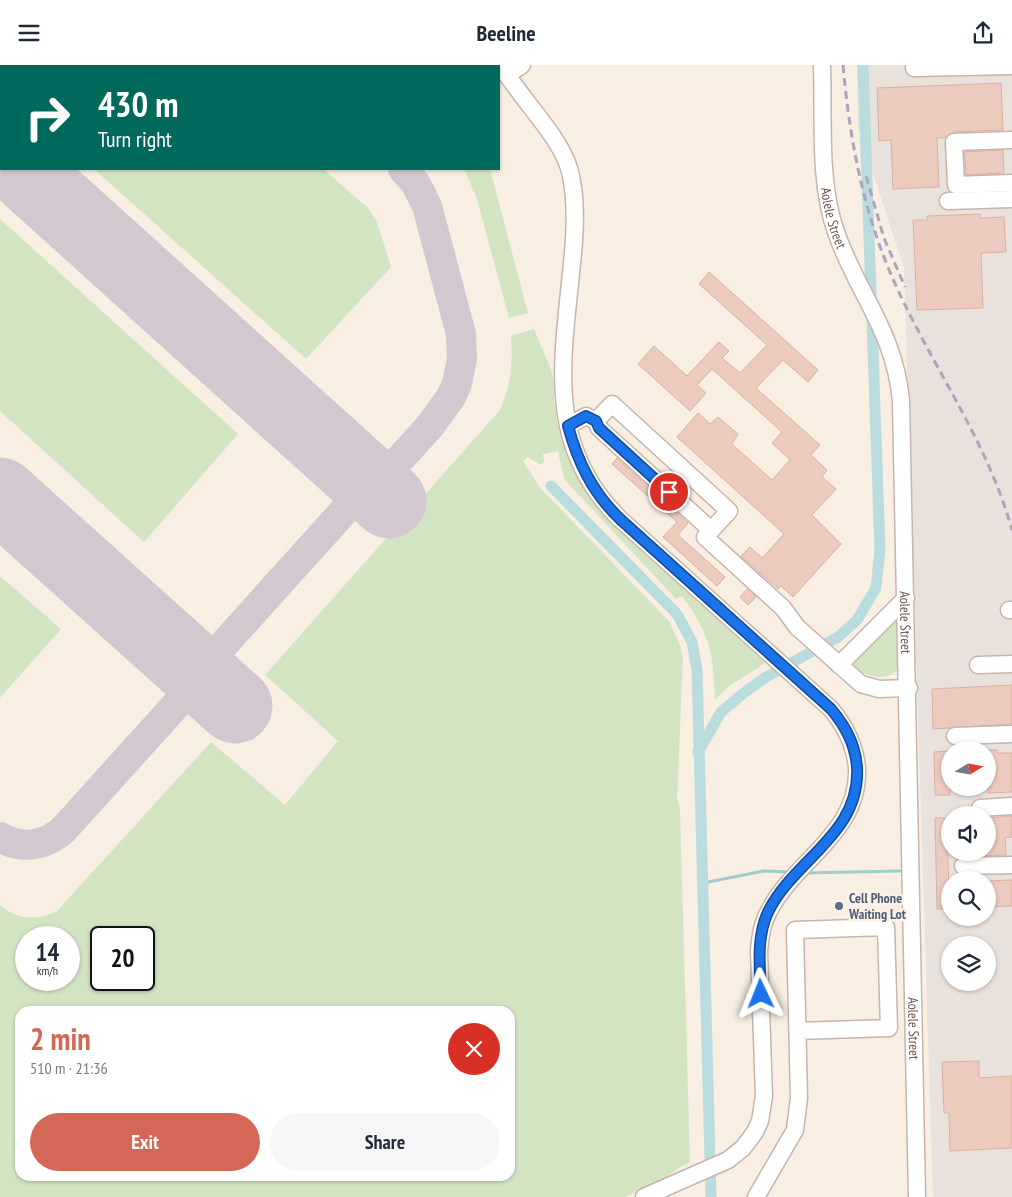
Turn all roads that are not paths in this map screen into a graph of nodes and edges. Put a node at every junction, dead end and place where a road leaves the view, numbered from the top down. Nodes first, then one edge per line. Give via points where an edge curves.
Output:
1 (522, 65) edge
2 (822, 65) edge
3 (991, 66) edge
4 (1012, 66) edge
5 (914, 69) dead end
6 (504, 70) edge
7 (1012, 140) edge
8 (1012, 183) edge
9 (1012, 199) edge
10 (948, 201) dead end
11 (596, 421) junction
12 (568, 426) junction
13 (711, 530) junction
14 (906, 597) junction
15 (833, 660) junction
16 (1012, 664) edge
17 (978, 665) dead end
18 (908, 688) junction
19 (1012, 735) edge
20 (955, 737) dead end
21 (1012, 806) edge
22 (996, 807) edge
23 (1012, 865) edge
24 (963, 866) dead end
25 (798, 1031) junction
26 (644, 1197) edge
27 (756, 1197) edge
28 (917, 1197) edge

1 - 6 street
2 - 14 street, Aolele Street via 829,208 836,233 895,360 901,401
3 - 4 street
3 - 5 street
6 - 12 street via 566,157 572,177 574,241 562,389
7 - 8 street via 954,142 956,185
9 - 10 street
11 - 12 street via 586,416
11 - 13 street via 599,428
11 - 13 street via 612,403 729,511
12 - 26 street via 586,477 611,510 831,709 846,729 854,751 857,774 854,797 846,818 783,891 769,911 760,940 764,1079 762,1109 755,1132 734,1156 720,1165
13 - 15 street via 705,537
14 - 15 street
14 - 18 street, Aolele Street
15 - 18 street via 869,687
16 - 17 street
18 - 28 street, Aolele Street
19 - 20 street
21 - 22 street
23 - 24 street
25 - 25 street via 795,930 886,927 889,1028
25 - 27 street via 799,1098 795,1129

